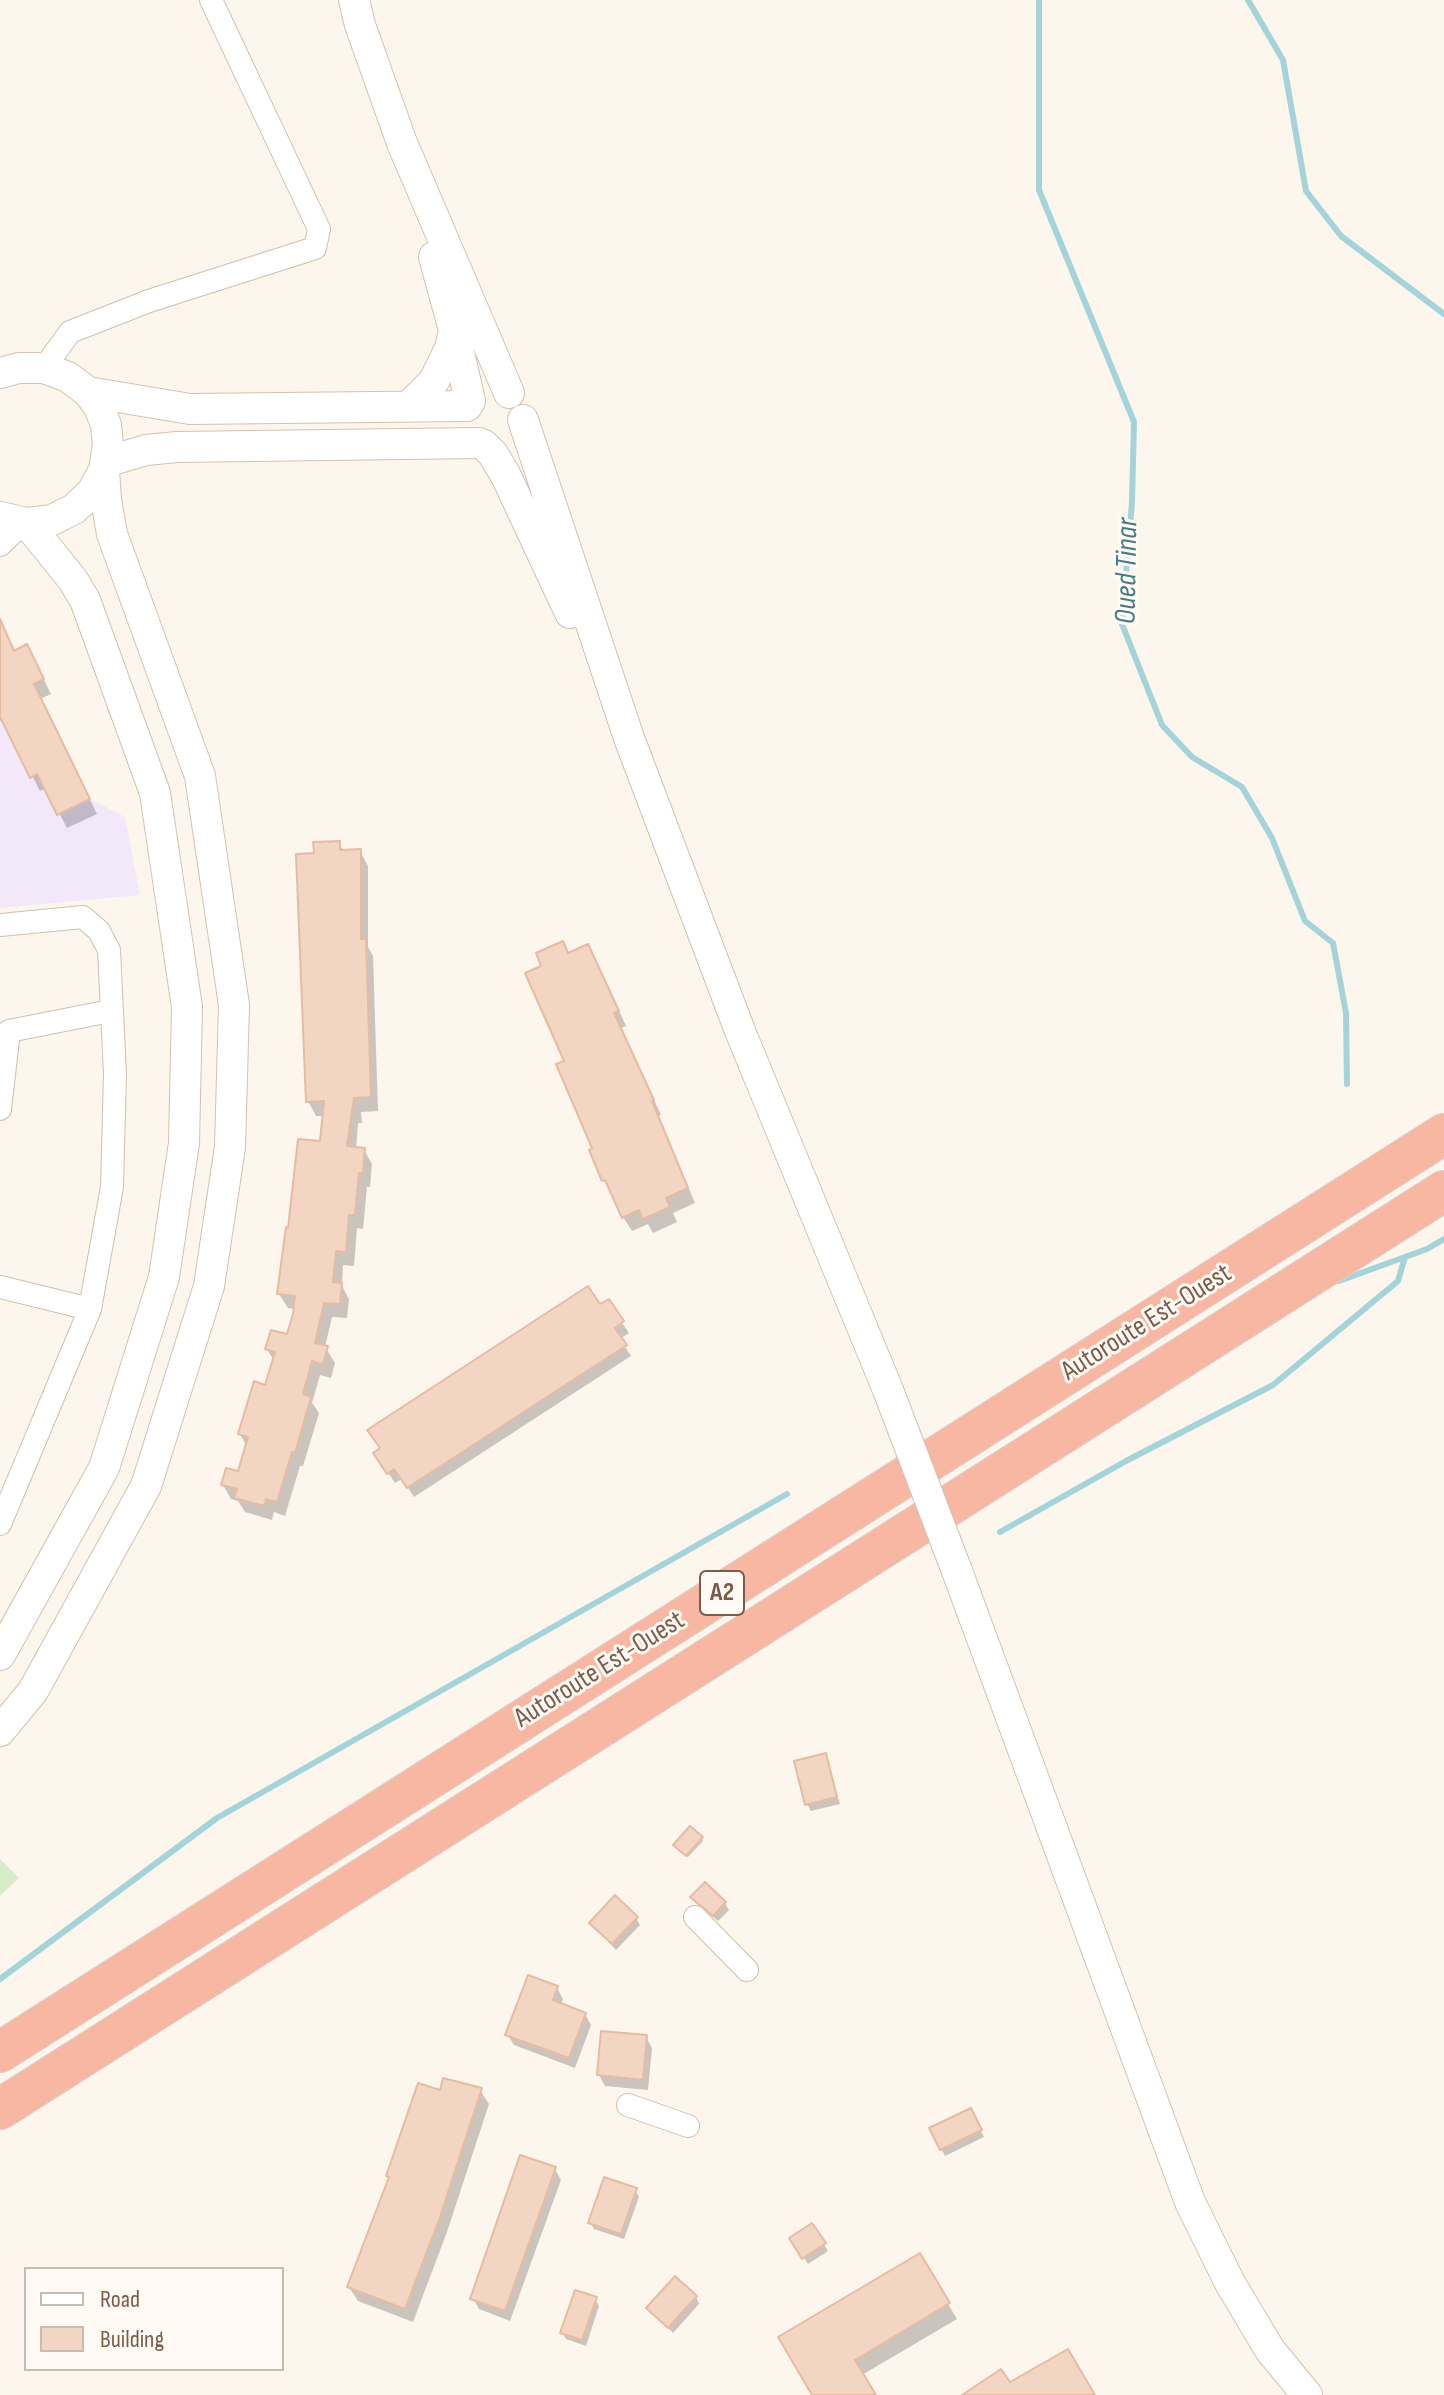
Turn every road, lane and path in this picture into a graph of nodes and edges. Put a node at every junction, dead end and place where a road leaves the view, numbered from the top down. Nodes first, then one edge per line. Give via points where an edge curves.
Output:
1 (211, 0) edge
2 (354, 0) edge
3 (402, 143) junction
4 (454, 330) junction
5 (3, 368) edge
6 (44, 368) junction
7 (88, 392) junction
8 (509, 393) junction
9 (468, 404) junction
10 (408, 407) junction
11 (523, 420) junction
12 (434, 443) junction
13 (482, 444) junction
14 (105, 466) junction
15 (520, 507) junction
16 (17, 521) edge
17 (0, 545) edge
18 (629, 738) junction
19 (0, 925) edge
20 (110, 1011) junction
21 (4, 1032) edge
22 (0, 1109) edge
23 (1444, 1134) edge
24 (1444, 1191) edge
25 (0, 1287) edge
26 (90, 1309) junction
27 (0, 1524) edge
28 (0, 1655) edge
29 (0, 1731) edge
30 (695, 1917) dead end
31 (747, 1970) dead end
32 (0, 2052) edge
33 (628, 2105) dead end
34 (0, 2109) edge
35 (688, 2126) dead end
36 (1307, 2395) edge

1 - 6 street via 319,229 315,248 70,332
2 - 3 main road
3 - 4 main road
3 - 8 main road
4 - 9 main road
4 - 10 main road via 439,373
5 - 6 main road
6 - 7 main road
7 - 10 main road via 190,409
7 - 14 main road via 106,425
8 - 9 main road via 483,390
8 - 11 main road via 520,405
9 - 10 main road
9 - 13 main road via 466,427
11 - 13 main road via 509,442
11 - 18 main road
12 - 13 main road
12 - 14 main road via 177,447 146,450
12 - 15 main road via 472,463
13 - 15 main road via 500,464
14 - 16 main road via 92,492 74,509 52,520
14 - 29 main road via 112,534 200,776 234,1005 230,1147 209,1286 146,1486 33,1691
15 - 18 main road
16 - 17 street
16 - 28 main road via 85,600 155,793 187,1007 185,1128 164,1277 104,1468
18 - 36 main road, bridge via 740,1031 888,1390 1190,2202 1270,2350
19 - 20 street via 83,917 109,950
20 - 21 street
20 - 26 street via 115,1074 112,1187
21 - 22 street
23 - 32 highway, Autoroute Est-Ouest / A2
24 - 34 highway, Autoroute Est-Ouest / A2
25 - 26 street
26 - 27 street
30 - 31 street
33 - 35 street

